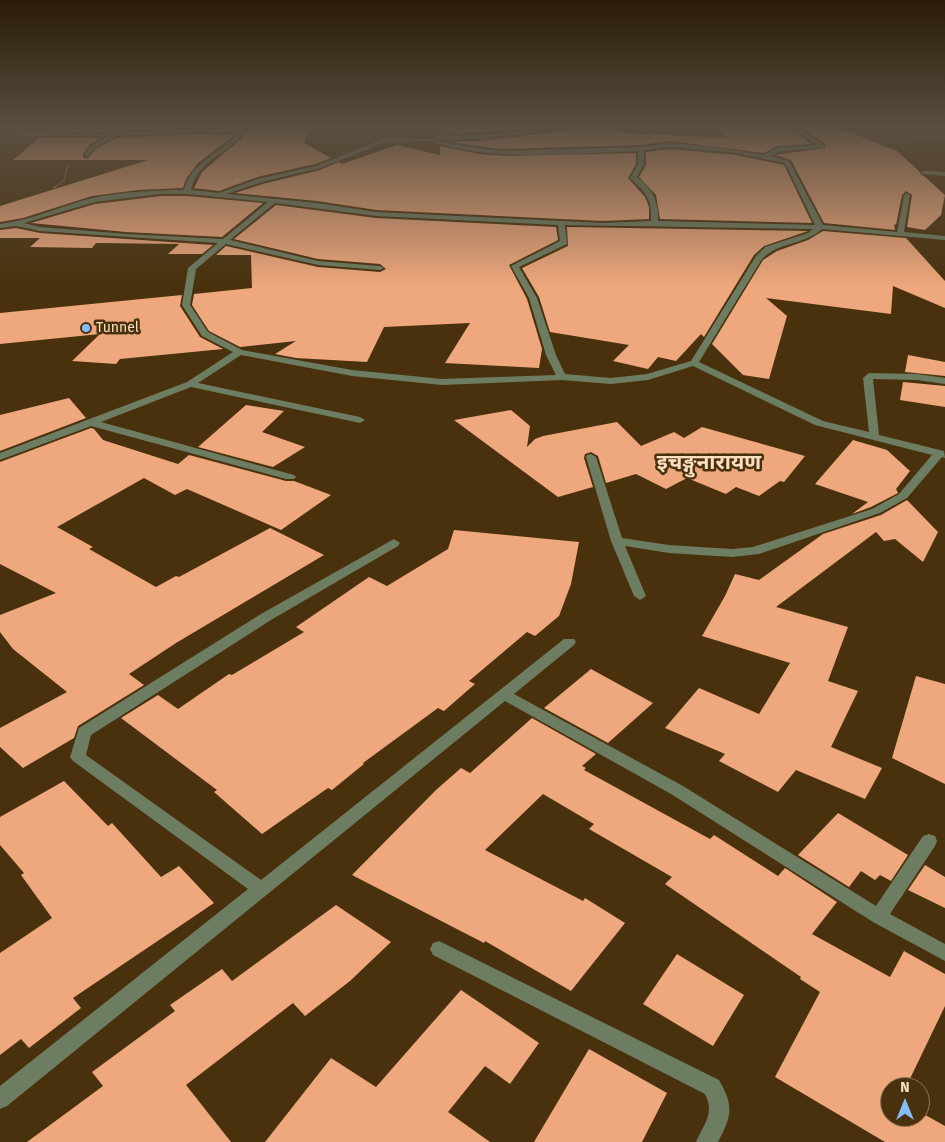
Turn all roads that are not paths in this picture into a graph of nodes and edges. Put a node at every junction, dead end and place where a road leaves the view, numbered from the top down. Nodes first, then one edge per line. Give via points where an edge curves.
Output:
1 (191, 181) edge
2 (256, 181) edge
3 (638, 181) edge
4 (797, 181) edge
5 (187, 192) junction
6 (218, 194) junction
7 (907, 195) dead end
8 (272, 202) junction
9 (561, 222) junction
10 (654, 223) junction
11 (15, 224) junction
12 (0, 226) edge
13 (820, 227) junction
14 (900, 233) junction
15 (945, 238) edge
16 (224, 241) junction
17 (380, 268) dead end
18 (239, 352) junction
19 (694, 363) junction
20 (562, 378) junction
21 (945, 381) edge
22 (190, 384) junction
23 (360, 420) dead end
24 (90, 422) junction
25 (874, 435) junction
26 (943, 454) edge
27 (0, 457) edge
28 (591, 457) dead end
29 (290, 477) dead end
30 (617, 541) junction
31 (394, 542) dead end
32 (640, 596) dead end
33 (569, 642) dead end
34 (506, 695) junction
35 (929, 841) dead end
36 (262, 890) junction
37 (879, 917) junction
38 (439, 949) dead end
39 (945, 953) edge
40 (0, 1100) edge
41 (707, 1142) edge

1 - 5 street
2 - 6 street
3 - 10 street via 646,186 656,206
4 - 13 street
5 - 6 street
5 - 11 street via 94,200
6 - 8 street
7 - 14 street
8 - 9 street via 317,204 376,214
8 - 16 street
9 - 10 street via 603,225
9 - 20 street via 564,242 515,266 533,298 551,355
10 - 13 street
11 - 12 street
11 - 16 street via 117,236
13 - 14 street
13 - 19 street via 811,236 768,249 759,258
14 - 15 street
16 - 17 street via 318,263
16 - 18 street via 192,268 186,305 205,334
18 - 20 street via 352,373 442,382
18 - 22 street
19 - 20 street via 648,377 611,381
19 - 25 street via 818,423
21 - 25 street via 872,375 868,378
22 - 23 street
22 - 24 street
24 - 27 street
24 - 29 street
25 - 26 street
26 - 30 street via 903,496 876,511 755,551 732,553
28 - 30 street
30 - 32 street
31 - 36 street via 266,616 84,732 78,757
33 - 34 street
34 - 36 street
34 - 37 street via 676,790
35 - 37 street
36 - 40 street
37 - 39 street
38 - 41 street via 712,1086 722,1113

